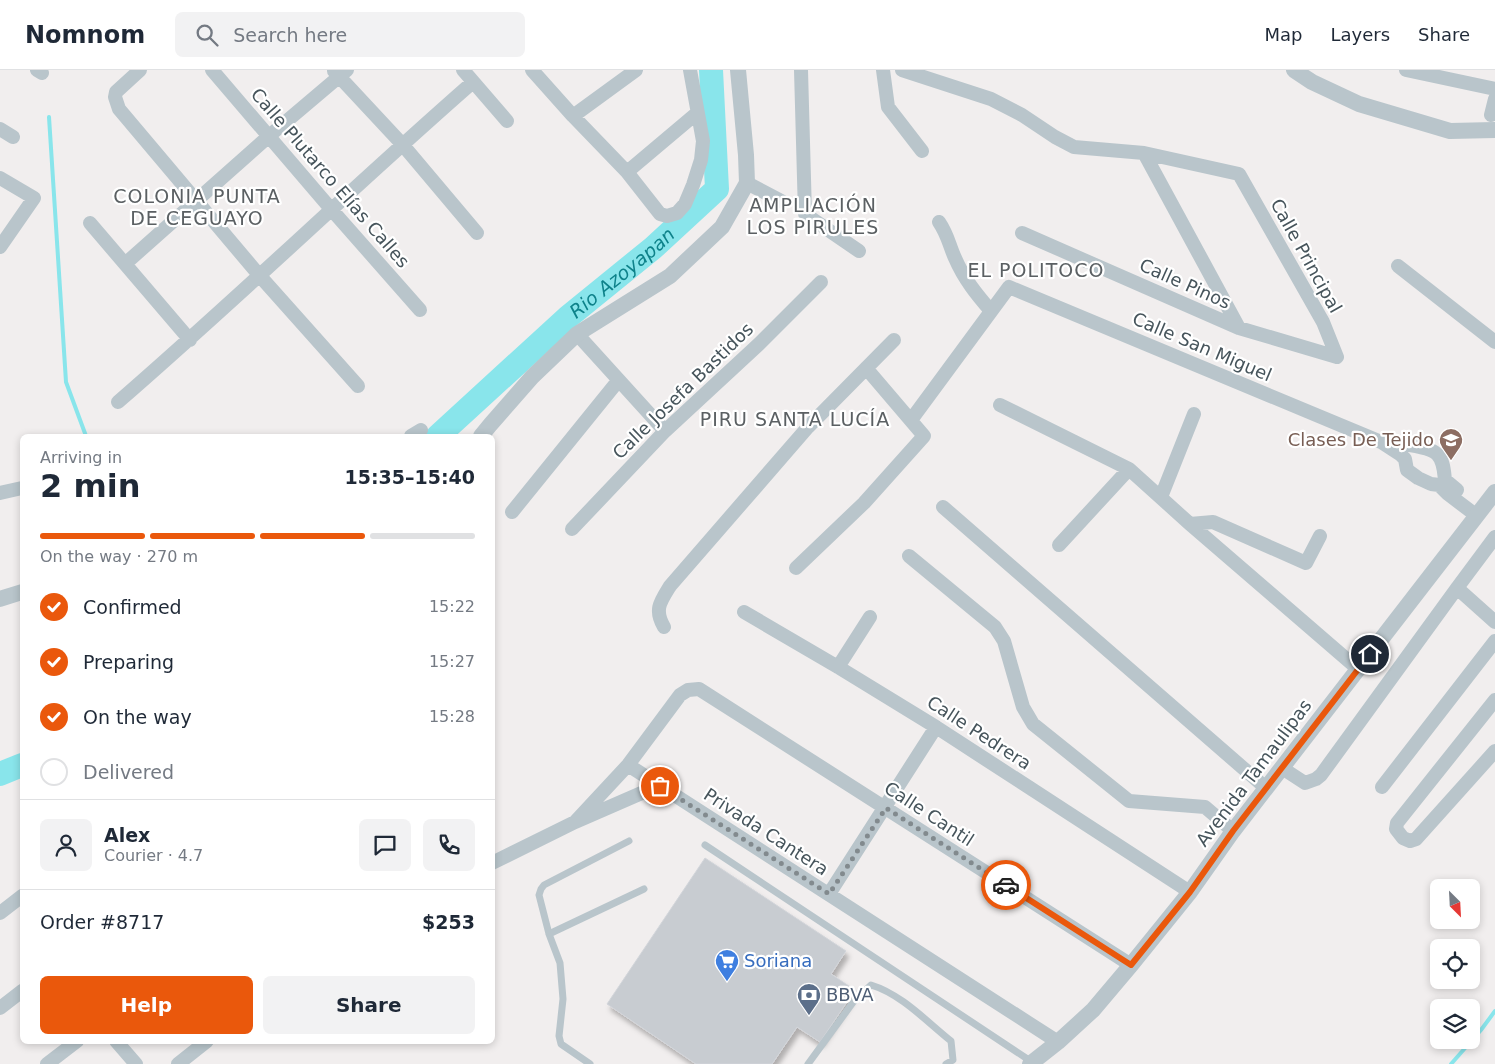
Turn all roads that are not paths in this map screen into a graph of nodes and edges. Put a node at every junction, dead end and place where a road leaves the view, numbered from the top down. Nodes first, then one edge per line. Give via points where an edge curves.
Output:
1 (140, 70) edge
2 (212, 70) edge
3 (463, 70) edge
4 (532, 70) edge
5 (636, 70) edge
6 (690, 70) edge
7 (738, 70) edge
8 (801, 70) edge
9 (883, 70) edge
10 (902, 70) edge
11 (1294, 70) edge
12 (1406, 70) edge
13 (340, 72) edge
14 (473, 82) junction
15 (1495, 89) edge
16 (1495, 99) edge
17 (697, 113) junction
18 (573, 116) junction
19 (507, 121) dead end
20 (1493, 122) edge
21 (0, 129) edge
22 (269, 136) junction
23 (13, 137) dead end
24 (402, 144) junction
25 (922, 151) dead end
26 (1144, 153) junction
27 (627, 172) junction
28 (0, 178) edge
29 (747, 183) junction
30 (196, 201) junction
31 (783, 202) dead end
32 (331, 209) junction
33 (939, 222) dead end
34 (90, 223) dead end
35 (477, 233) dead end
36 (1022, 233) dead end
37 (0, 248) edge
38 (859, 251) dead end
39 (126, 263) junction
40 (1398, 266) dead end
41 (260, 275) junction
42 (821, 282) dead end
43 (420, 310) dead end
44 (991, 311) junction
45 (1239, 328) junction
46 (577, 334) junction
47 (190, 340) junction
48 (894, 340) dead end
49 (1495, 342) edge
50 (1337, 357) joint
51 (866, 368) junction
52 (618, 381) junction
53 (358, 386) dead end
54 (118, 402) dead end
55 (1000, 405) dead end
56 (1194, 414) dead end
57 (911, 420) junction
58 (665, 431) junction
59 (483, 434) edge
60 (1381, 442) junction
61 (1418, 446) junction
62 (1405, 459) junction
63 (1129, 469) junction
64 (1442, 483) junction
65 (20, 488) edge
66 (1495, 492) edge
67 (0, 493) edge
68 (1161, 497) junction
69 (943, 507) dead end
70 (512, 512) dead end
71 (1479, 513) junction
72 (1190, 524) junction
73 (572, 529) dead end
74 (1320, 536) dead end
75 (1495, 537) edge
76 (1059, 545) dead end
77 (909, 556) dead end
78 (796, 568) dead end
79 (1457, 588) junction
80 (20, 593) edge
81 (0, 599) edge
82 (744, 612) dead end
83 (870, 618) dead end
84 (1495, 622) edge
85 (664, 628) dead end
86 (1495, 641) edge
87 (838, 667) junction
88 (1358, 669) junction
89 (1495, 700) edge
90 (936, 728) junction
91 (1495, 751) edge
92 (628, 765) junction
93 (1282, 768) junction
94 (660, 786) junction
95 (1382, 786) dead end
96 (1266, 788) junction
97 (886, 808) junction
98 (575, 822) junction
99 (1233, 831) junction
100 (630, 842) dead end
101 (706, 845) dead end
102 (495, 861) edge
103 (644, 889) dead end
104 (1190, 892) junction
105 (829, 894) junction
106 (20, 902) edge
107 (0, 913) edge
108 (549, 934) junction
109 (1131, 965) junction
110 (20, 993) edge
111 (0, 1008) edge
112 (1058, 1042) junction
113 (73, 1044) edge
114 (119, 1044) edge
115 (203, 1044) edge
116 (1031, 1063) edge
117 (47, 1064) edge
118 (136, 1064) edge
119 (178, 1064) edge
120 (590, 1064) edge
121 (808, 1064) edge
122 (946, 1064) edge

1 - 30 street via 116,92 120,109
2 - 22 street, Calle Plutarco Elías Calles
3 - 14 street
4 - 18 street
5 - 18 street
6 - 17 street
7 - 29 street
8 - 38 street via 805,214
9 - 25 street via 888,107
10 - 26 street via 991,99 1074,147
11 - 20 street via 1359,104 1450,131
12 - 15 street
13 - 22 street
13 - 24 street
14 - 19 street
14 - 24 street
16 - 20 street
17 - 27 street
17 - 27 street via 703,141 701,160 685,204 676,213 660,214
18 - 27 street
21 - 23 street
22 - 30 street
22 - 32 street, Calle Plutarco Elías Calles
24 - 32 street
24 - 35 street
26 - 45 street
26 - 50 street, Calle Principal via 1239,174 1323,322
28 - 37 street via 34,198
29 - 31 street
29 - 46 street via 722,227 670,276
30 - 39 street
30 - 41 street
32 - 41 street
32 - 43 street, Calle Plutarco Elías Calles
33 - 44 street via 970,287
34 - 39 street
36 - 45 street, Calle Pinos
39 - 47 street
40 - 49 street
41 - 47 street
41 - 53 street
42 - 58 street, Calle Josefa Bastidos
44 - 57 street
44 - 60 street, Calle San Miguel via 1009,287
45 - 50 street, Calle Pinos
46 - 52 street
46 - 59 street via 532,377
47 - 54 street
48 - 51 street
51 - 57 street
51 - 85 street via 808,427 670,586 659,607 658,618
52 - 58 street
52 - 70 street
55 - 63 street
56 - 68 street
57 - 78 street via 924,436 864,503
58 - 73 street, Calle Josefa Bastidos
60 - 61 street, Calle San Miguel
60 - 62 street, Calle San Miguel
61 - 62 street via 1408,452
61 - 64 street, Calle San Miguel via 1437,454 1444,466
62 - 64 street, Calle San Miguel via 1407,470 1418,478 1431,484
63 - 68 street
63 - 76 street
64 - 71 street, Calle San Miguel
65 - 67 street
66 - 71 street, Avenida Tamaulipas
68 - 72 street
69 - 96 street
71 - 88 street, Avenida Tamaulipas
72 - 74 street via 1213,522 1306,563
72 - 88 street
75 - 79 street
77 - 99 street via 995,626 1004,641 1023,707 1033,724 1129,801 1205,807
79 - 84 street
79 - 93 street via 1321,775 1305,783
80 - 81 street
82 - 87 street, Calle Pedrera
83 - 87 street
86 - 95 street
87 - 90 street, Calle Pedrera
88 - 93 street, Avenida Tamaulipas
89 - 91 street via 1397,823 1396,829 1403,838 1416,839
90 - 97 street
90 - 104 street, Calle Pedrera
92 - 94 street, Privada Cantera
92 - 97 street, Calle Cantil via 680,695 699,689
92 - 98 street
93 - 96 street, Avenida Tamaulipas
94 - 98 street
94 - 105 street, Privada Cantera
96 - 99 street, Avenida Tamaulipas
97 - 105 street
97 - 109 street, Calle Cantil
98 - 102 street
99 - 104 street, Avenida Tamaulipas
100 - 108 lane via 544,885 539,895
101 - 116 lane
103 - 108 lane
104 - 109 street, Avenida Tamaulipas
105 - 112 street, Privada Cantera
106 - 107 street
108 - 120 lane via 560,963 563,999 559,1036 562,1044
109 - 112 street, Avenida Tamaulipas via 1093,1010
110 - 111 street
112 - 116 street, Avenida Tamaulipas
113 - 117 street
114 - 118 street
115 - 119 street
121 - 122 lane via 854,1001 871,985 896,996 951,1041 953,1060

